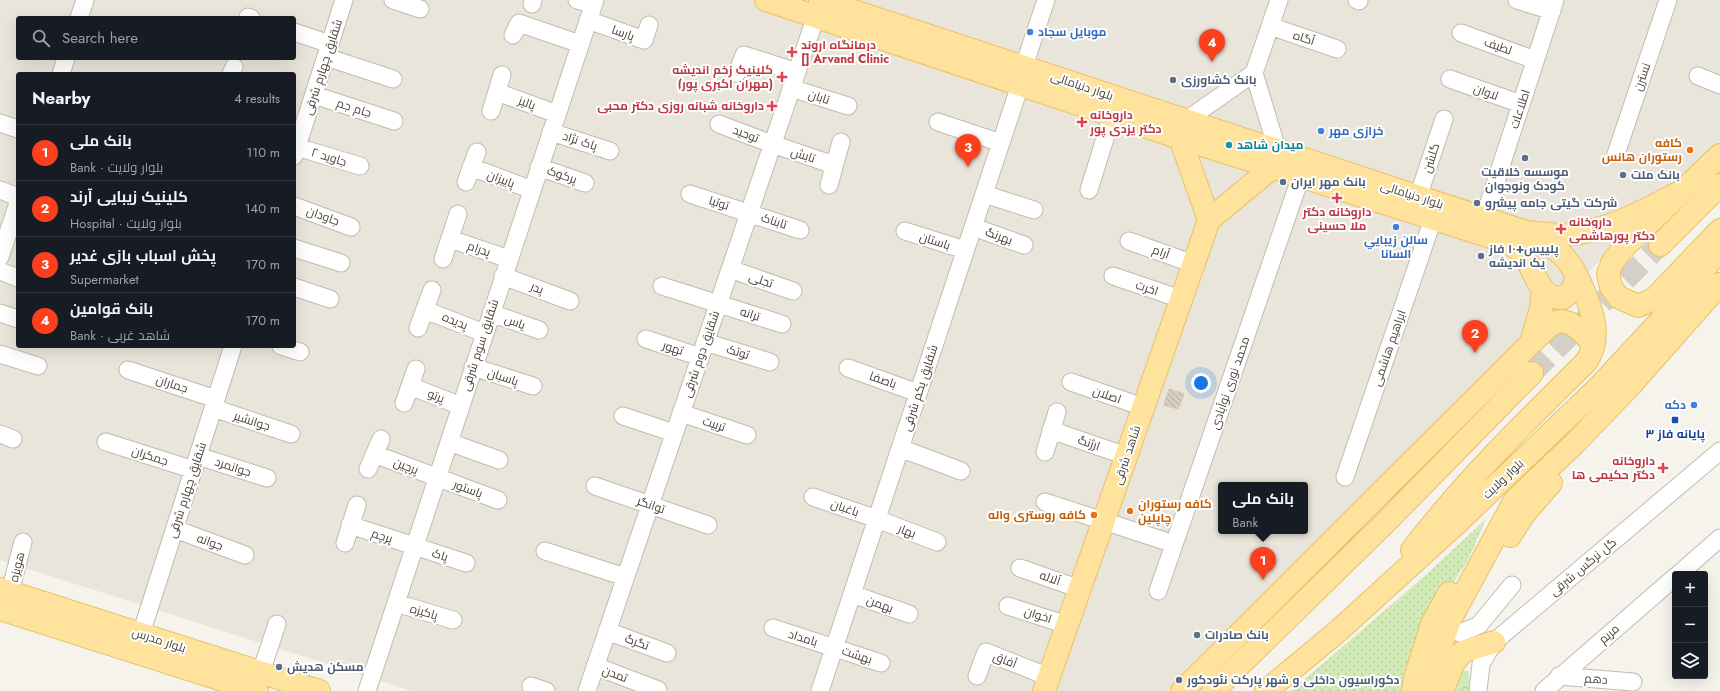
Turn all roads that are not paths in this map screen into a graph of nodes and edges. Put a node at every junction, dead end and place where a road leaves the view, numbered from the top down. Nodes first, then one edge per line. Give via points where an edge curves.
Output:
1 (85, 0) edge
2 (344, 0) edge
3 (393, 0) edge
4 (576, 0) edge
5 (766, 0) edge
6 (1046, 0) edge
7 (1279, 0) edge
8 (1517, 0) edge
9 (1668, 0) edge
10 (820, 4) edge
11 (1553, 6) edge
12 (592, 8) edge
13 (420, 9) dead end
14 (80, 16) edge
15 (650, 25) dead end
16 (1270, 26) junction
17 (296, 33) edge
18 (1461, 33) dead end
19 (514, 35) dead end
20 (580, 44) junction
21 (1337, 49) dead end
22 (328, 50) junction
23 (65, 60) edge
24 (1536, 60) junction
25 (62, 72) edge
26 (797, 72) junction
27 (737, 73) dead end
28 (1254, 73) junction
29 (502, 75) dead end
30 (1022, 76) junction
31 (1698, 76) dead end
32 (1450, 79) dead end
33 (393, 80) dead end
34 (1720, 85) edge
35 (791, 88) junction
36 (497, 92) junction
37 (314, 95) junction
38 (1521, 104) junction
39 (848, 106) dead end
40 (301, 111) edge
41 (491, 111) dead end
42 (557, 114) junction
43 (1112, 116) junction
44 (1444, 118) dead end
45 (394, 121) dead end
46 (938, 122) dead end
47 (0, 123) edge
48 (719, 124) dead end
49 (16, 128) edge
50 (1182, 130) junction
51 (551, 132) junction
52 (841, 142) dead end
53 (1001, 143) junction
54 (772, 144) junction
55 (296, 145) edge
56 (610, 151) dead end
57 (296, 152) edge
58 (1616, 154) dead end
59 (1720, 155) edge
60 (1276, 159) junction
61 (834, 165) junction
62 (360, 166) dead end
63 (471, 167) dead end
64 (539, 167) junction
65 (1301, 176) junction
66 (585, 182) dead end
67 (829, 185) dead end
68 (1720, 185) edge
69 (0, 190) edge
70 (532, 190) junction
71 (1089, 190) dead end
72 (1684, 190) junction
73 (690, 194) dead end
74 (984, 194) junction
75 (16, 195) edge
76 (1418, 197) junction
77 (296, 207) edge
78 (16, 209) edge
79 (1034, 210) dead end
80 (749, 213) junction
81 (458, 214) dead end
82 (1433, 218) junction
83 (1484, 218) junction
84 (1209, 220) junction
85 (351, 227) dead end
86 (973, 227) junction
87 (800, 230) dead end
88 (1720, 230) edge
89 (905, 231) dead end
90 (1526, 232) junction
91 (450, 239) junction
92 (1129, 240) dead end
93 (1024, 245) dead end
94 (1660, 245) tunnel mouth
95 (296, 249) edge
96 (1720, 249) edge
97 (965, 250) junction
98 (0, 257) edge
99 (443, 259) dead end
100 (509, 259) junction
101 (341, 263) dead end
102 (1194, 264) junction
103 (730, 269) junction
104 (0, 271) edge
105 (503, 276) junction
106 (1113, 276) dead end
107 (1577, 276) junction
108 (16, 277) edge
109 (1720, 284) edge
110 (662, 286) dead end
111 (296, 288) edge
112 (1542, 289) junction
113 (432, 290) dead end
114 (793, 291) dead end
115 (330, 299) dead end
116 (1181, 299) junction
117 (570, 301) dead end
118 (718, 304) junction
119 (425, 310) junction
120 (0, 313) edge
121 (491, 313) junction
122 (16, 318) edge
123 (782, 324) dead end
124 (418, 328) dead end
125 (539, 330) dead end
126 (484, 333) junction
127 (646, 339) dead end
128 (1531, 343) junction
129 (1593, 345) junction
130 (232, 348) edge
131 (288, 348) edge
132 (703, 350) junction
133 (300, 352) dead end
134 (0, 354) edge
135 (770, 362) dead end
136 (38, 366) dead end
137 (473, 367) junction
138 (848, 368) dead end
139 (416, 369) dead end
140 (128, 370) dead end
141 (1532, 373) tunnel mouth
142 (1071, 382) dead end
143 (410, 386) junction
144 (533, 386) dead end
145 (918, 393) junction
146 (404, 403) dead end
147 (215, 404) junction
148 (460, 406) junction
149 (1143, 407) junction
150 (1057, 412) dead end
151 (681, 413) junction
152 (623, 416) dead end
153 (1600, 418) junction
154 (1051, 430) junction
155 (674, 433) junction
156 (291, 434) dead end
157 (747, 434) dead end
158 (381, 439) dead end
159 (106, 442) dead end
160 (449, 442) junction
161 (900, 448) junction
162 (1045, 452) dead end
163 (1126, 456) junction
164 (1717, 459) edge
165 (499, 460) dead end
166 (196, 463) junction
167 (1512, 470) junction
168 (961, 471) dead end
169 (1345, 477) dead end
170 (267, 478) dead end
171 (437, 478) junction
172 (595, 486) dead end
173 (813, 497) dead end
174 (498, 500) dead end
175 (1045, 502) dead end
176 (650, 504) junction
177 (357, 505) dead end
178 (876, 519) junction
179 (1103, 522) junction
180 (350, 525) junction
181 (708, 525) dead end
182 (175, 529) junction
183 (1720, 538) edge
184 (23, 542) dead end
185 (937, 542) dead end
186 (345, 543) dead end
187 (1174, 544) junction
188 (414, 546) junction
189 (544, 550) dead end
190 (245, 555) dead end
191 (466, 563) dead end
192 (1020, 568) dead end
193 (1682, 571) edge
194 (625, 578) junction
195 (1672, 580) edge
196 (1512, 585) dead end
197 (1080, 589) junction
198 (1158, 591) dead end
199 (852, 594) junction
200 (1377, 595) junction
201 (3, 596) edge
202 (396, 603) junction
203 (1008, 606) dead end
204 (909, 614) dead end
205 (453, 620) dead end
206 (277, 624) dead end
207 (1067, 625) junction
208 (773, 628) dead end
209 (607, 631) junction
210 (1460, 633) junction
211 (1494, 642) junction
212 (139, 643) junction
213 (834, 647) junction
214 (1440, 650) junction
215 (667, 653) dead end
216 (881, 663) dead end
217 (595, 666) junction
218 (977, 676) dead end
219 (1559, 676) junction
220 (259, 682) edge
221 (1633, 682) dead end
222 (1046, 684) edge
223 (658, 690) edge
224 (319, 691) edge
225 (367, 691) edge
226 (587, 691) edge
227 (820, 691) edge
228 (1182, 691) edge
229 (1213, 691) edge
230 (1266, 691) edge
231 (1413, 691) edge
232 (1428, 691) edge
233 (1442, 691) edge
234 (1478, 691) edge
235 (1544, 691) edge

1 - 14 street
2 - 22 street, شقایق چهارم شرقی
3 - 13 street
4 - 12 street
5 - 10 main road, بلوار دنیامالی
6 - 30 street, شقایق یکم شرقی
7 - 16 street
8 - 11 street
9 - 58 street, نسترن
10 - 26 street, شقایق دوم شرقی
10 - 30 main road, بلوار دنیامالی
11 - 24 street, اطلاعات
12 - 15 street, پارسا via 644,40
12 - 20 street, شقایق سوم شرقی
16 - 21 street, آگاه
16 - 28 street
17 - 22 street
18 - 24 street, لطیف
19 - 20 street via 519,23
20 - 42 street, شقایق سوم شرقی
22 - 33 street
22 - 37 street, شقایق چهارم شرقی
23 - 25 street
24 - 38 street, اطلاعات
26 - 27 street via 744,55
26 - 35 street, شقایق دوم شرقی
28 - 50 street
28 - 60 street
29 - 36 street
30 - 43 main road, بلوار دنیامالی
30 - 50 main road, بلوار دنیامالی
30 - 53 street, شقایق یکم شرقی
31 - 34 street
32 - 38 street, لاوان
35 - 39 street, تابان
35 - 54 street, شقایق دوم شرقی
36 - 41 street
36 - 42 street, پالیز
37 - 40 street, شقایق چهارم شرقی
37 - 45 street, جام جم
38 - 83 street, اطلاعات
40 - 55 street, شقایق چهارم شرقی
42 - 51 street, شقایق سوم شرقی
43 - 50 main road, بلوار دنیامالی
43 - 71 street
44 - 76 street, گلشن
46 - 53 street
47 - 49 street
48 - 54 street, توحید
50 - 60 main road, بلوار دنیامالی
50 - 84 main road
51 - 56 street, پاک نژاد
51 - 64 street, شقایق سوم شرقی
52 - 61 street
53 - 74 street, شقایق یکم شرقی
54 - 61 street, تابش
54 - 80 street, شقایق دوم شرقی
57 - 62 street, جاوید ۲
59 - 72 main road
60 - 65 main road, بلوار دنیامالی
60 - 76 main road, بلوار دنیامالی
60 - 84 main road
61 - 67 street
63 - 70 street, پاییزان
64 - 66 street, پرکوک
64 - 70 street, شقایق سوم شرقی
65 - 82 main road, بلوار دنیامالی
65 - 187 street, محمد نوری نوآبادی
68 - 94 main road
69 - 75 street
70 - 100 street, شقایق سوم شرقی
72 - 88 main road via 1623,248 1612,262 1608,274 1611,287 1618,297 1638,306 1654,299
72 - 90 main road, بلوار دنیامالی via 1641,212 1601,228 1571,234
73 - 80 street, توتیا
74 - 79 street
74 - 86 street, شقایق یکم شرقی
76 - 83 main road, بلوار دنیامالی
77 - 85 street, جاودان
78 - 98 street
80 - 87 street, تابناک
80 - 103 street, شقایق دوم شرقی
81 - 91 street
82 - 112 main road, بلوار دنیامالی via 1510,244 1522,254
82 - 169 street, ابراهیم هاشمی
83 - 90 main road, بلوار دنیامالی
84 - 102 main road, شاهد شرقی
86 - 93 street, بهرنگ
86 - 97 street, شقایق یکم شرقی
89 - 97 street, باستان
90 - 107 main road via 1564,255
91 - 99 street
91 - 100 street, پدرام
92 - 102 street, آرام
95 - 101 street
96 - 167 main road, بلوار ولایت via 1677,303 1598,388
97 - 145 street, شقایق یکم شرقی
100 - 105 street, شقایق سوم شرقی
102 - 116 main road, شاهد شرقی
103 - 114 street, تجلی
103 - 118 street, شقایق دوم شرقی
104 - 108 street
105 - 117 street, پدر
105 - 121 street, شقایق سوم شرقی
106 - 116 street, اخرت
107 - 112 main road via 1572,292 1564,298 1552,297
107 - 129 main road via 1590,304 1594,328
109 - 153 main road
110 - 118 street, ترانه
111 - 115 street
112 - 128 main road via 1541,308
113 - 119 street
116 - 149 main road, شاهد شرقی
118 - 123 street, ترانه
118 - 132 street, شقایق دوم شرقی
119 - 124 street
119 - 126 street, پدیده
120 - 122 street
121 - 125 street, یاس
121 - 126 street, شقایق سوم شرقی
126 - 137 street, شقایق سوم شرقی
127 - 132 street, تهور
128 - 129 main road via 1553,324 1560,322 1570,323 1580,329
128 - 228 main road
129 - 200 main road via 1591,356 1586,362 1438,516
130 - 147 street, شقایق چهارم شرقی
131 - 133 street
132 - 135 street, توتک
132 - 151 street, شقایق دوم شرقی
134 - 136 street
137 - 144 street, پاسبان
137 - 148 street, شقایق سوم شرقی
138 - 145 street, باصفا
139 - 143 street
140 - 147 street, جماران
141 - 229 main road via 1386,522
142 - 149 street, اصلان
143 - 146 street
143 - 148 street, پرتو
145 - 161 street, شقایق یکم شرقی
147 - 156 street, جوانشیر
147 - 166 street, شقایق چهارم شرقی
148 - 160 street, شقایق سوم شرقی
149 - 163 main road, شاهد شرقی
150 - 154 street
151 - 155 street, شقایق دوم شرقی
151 - 157 street, تربیت
152 - 155 street
153 - 210 main road via 1556,477 1524,514 1487,575
153 - 214 main road via 1515,500 1450,620
154 - 162 street
154 - 163 street, ارژنگ
155 - 176 street, شقایق دوم شرقی
158 - 171 street, پرچین via 371,462
159 - 166 street, جمکران
160 - 165 street
160 - 171 street, شقایق سوم شرقی
161 - 168 street
161 - 178 street, شقایق یکم شرقی
163 - 179 main road, شاهد شرقی
164 - 211 street, گل نرگس شرقی
166 - 170 street, جوانمرد
166 - 182 street, شقایق چهارم شرقی
167 - 200 main road, بلوار ولایت
167 - 231 main road via 1493,513 1432,624
171 - 174 street, پاستور
171 - 188 street, شقایق سوم شرقی
172 - 176 street, توانگر
173 - 178 street, باغبان
175 - 179 street
176 - 181 street, توانگر
176 - 194 street, شقایق دوم شرقی
177 - 180 street
178 - 185 street, بهار
178 - 199 street, شقایق یکم شرقی
179 - 187 street
179 - 197 main road, شاهد شرقی
180 - 186 street
180 - 188 street, پرچم
182 - 190 street, جوانه
182 - 212 street, شقایق چهارم شرقی
183 - 193 street
184 - 201 street, هویزه
187 - 198 street, محمد نوری نوآبادی
188 - 191 street, پاک
188 - 202 street, شقایق سوم شرقی
189 - 194 street
192 - 197 street, آلاله
194 - 209 street, شقایق دوم شرقی
195 - 219 street, مریم
196 - 210 street via 1479,625
197 - 207 main road, شاهد شرقی
199 - 204 street, بهمن
199 - 213 street, شقایق یکم شرقی
200 - 230 main road, بلوار ولایت
201 - 212 main road, بلوار مدرس
202 - 205 street, پاکیزه
202 - 225 street, شقایق سوم شرقی
203 - 207 street, اخوان
206 - 220 street
207 - 222 main road, شاهد شرقی
208 - 213 street, بامداد
209 - 215 street, تگرگ
209 - 217 street, شقایق دوم شرقی
210 - 214 main road
211 - 233 main road via 1462,652 1453,664
211 - 234 street, گل نرگس شرقی via 1481,664
212 - 220 main road, بلوار مدرس
213 - 216 street, بهشت
213 - 227 street, شقایق یکم شرقی
214 - 232 main road via 1430,676
217 - 223 street, تمدن
217 - 226 street, شقایق دوم شرقی
218 - 222 street, آفاق via 986,652
219 - 221 street, دهم
219 - 235 street, مریم
220 - 224 main road, بلوار مدرس

